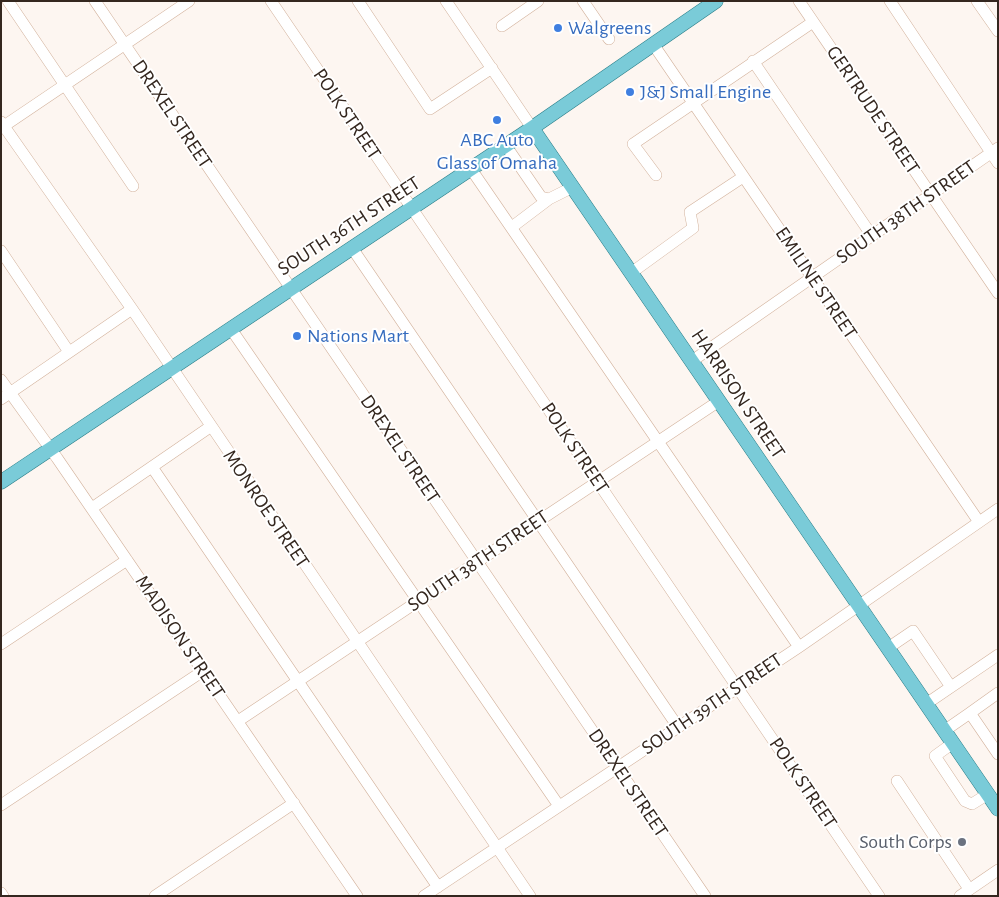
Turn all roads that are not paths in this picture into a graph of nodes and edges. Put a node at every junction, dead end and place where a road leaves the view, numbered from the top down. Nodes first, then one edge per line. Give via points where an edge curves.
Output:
1 (8, 1) edge
2 (95, 1) edge
3 (188, 1) edge
4 (271, 1) edge
5 (358, 1) edge
6 (446, 1) edge
7 (538, 1) edge
8 (583, 1) edge
9 (716, 1) edge
10 (799, 1) edge
11 (890, 1) edge
12 (977, 1) edge
13 (813, 22) junction
14 (502, 26) dead end
15 (998, 31) edge
16 (608, 39) dead end
17 (653, 44) junction
18 (124, 45) junction
19 (753, 61) junction
20 (492, 68) junction
21 (65, 85) junction
22 (693, 103) junction
23 (2, 125) edge
24 (532, 128) junction
25 (506, 146) junction
26 (994, 151) edge
27 (998, 163) edge
28 (471, 169) junction
29 (656, 175) dead end
30 (743, 177) junction
31 (133, 186) dead end
32 (572, 187) junction
33 (931, 195) junction
34 (549, 199) junction
35 (411, 209) junction
36 (512, 227) junction
37 (872, 236) junction
38 (352, 248) junction
39 (1, 251) edge
40 (631, 273) junction
41 (812, 278) junction
42 (290, 288) junction
43 (998, 293) edge
44 (132, 309) junction
45 (231, 329) junction
46 (69, 352) junction
47 (692, 361) junction
48 (171, 369) junction
49 (1, 380) edge
50 (6, 396) edge
51 (719, 402) junction
52 (210, 427) junction
53 (658, 442) junction
54 (51, 449) junction
55 (152, 467) junction
56 (598, 481) junction
57 (1, 482) edge
58 (92, 508) junction
59 (998, 509) edge
60 (539, 521) junction
61 (979, 522) junction
62 (127, 560) junction
63 (477, 562) junction
64 (418, 601) junction
65 (858, 605) junction
66 (357, 642) junction
67 (1, 644) edge
68 (799, 647) junction
69 (888, 648) junction
70 (998, 655) edge
71 (204, 671) junction
72 (299, 681) junction
73 (738, 687) junction
74 (951, 687) junction
75 (998, 692) edge
76 (926, 704) junction
77 (970, 713) junction
78 (238, 722) junction
79 (678, 727) junction
80 (944, 731) junction
81 (953, 743) junction
82 (998, 754) edge
83 (618, 767) junction
84 (897, 781) dead end
85 (988, 794) junction
86 (294, 803) junction
87 (1, 805) edge
88 (559, 806) junction
89 (998, 809) edge
90 (497, 847) junction
91 (998, 870) edge
92 (438, 886) junction
93 (964, 893) edge
94 (155, 896) edge
95 (358, 896) edge
96 (424, 896) edge
97 (530, 896) edge
98 (705, 896) edge
99 (879, 896) edge

1 - 21 street
2 - 18 street, DREXEL STREET
3 - 18 street
4 - 35 street, POLK STREET
5 - 20 street via 430,109
6 - 20 street, HARRISON STREET
7 - 14 street
8 - 16 street
9 - 17 main road, SOUTH 36TH STREET
10 - 13 street, GERTRUDE STREET
11 - 26 street
12 - 15 street
13 - 19 street
13 - 33 street, GERTRUDE STREET
17 - 22 street, EMILINE STREET
17 - 24 main road, SOUTH 36TH STREET
18 - 21 street
18 - 42 street, DREXEL STREET
19 - 22 street
19 - 37 street
20 - 24 street, HARRISON STREET
21 - 23 street
21 - 31 street
22 - 29 street via 633,144
22 - 30 street, EMILINE STREET
23 - 44 street, MONROE STREET
24 - 25 main road, SOUTH 36TH STREET
24 - 32 main road, HARRISON STREET
25 - 28 main road, SOUTH 36TH STREET
25 - 34 street via 541,197
26 - 27 street
26 - 33 street, SOUTH 38TH STREET
28 - 35 main road, SOUTH 36TH STREET
28 - 36 street
30 - 40 street via 690,212 693,228
30 - 41 street, EMILINE STREET
32 - 34 street
32 - 40 main road, HARRISON STREET
33 - 37 street, SOUTH 38TH STREET
33 - 43 street, GERTRUDE STREET
34 - 36 street
35 - 38 main road, SOUTH 36TH STREET
35 - 56 street, POLK STREET
36 - 53 street
37 - 41 street, SOUTH 38TH STREET
38 - 42 main road, SOUTH 36TH STREET
38 - 60 street
39 - 46 street
40 - 47 main road, HARRISON STREET
41 - 47 street, SOUTH 38TH STREET
41 - 61 street, EMILINE STREET
42 - 45 main road, SOUTH 36TH STREET
42 - 63 street, DREXEL STREET
44 - 46 street
44 - 48 street, MONROE STREET
45 - 48 main road, SOUTH 36TH STREET
45 - 64 street
46 - 50 street
47 - 51 main road, HARRISON STREET
48 - 52 street, MONROE STREET
48 - 54 main road, SOUTH 36TH STREET
49 - 50 street, MADISON STREET
50 - 54 street, MADISON STREET
51 - 53 street, SOUTH 38TH STREET
51 - 65 main road, HARRISON STREET
52 - 55 street
52 - 66 street, MONROE STREET
53 - 56 street, SOUTH 38TH STREET
53 - 68 street
54 - 57 main road, SOUTH 36TH STREET
54 - 58 street, MADISON STREET
55 - 58 street
55 - 72 street
56 - 60 street, SOUTH 38TH STREET
56 - 73 street, POLK STREET
58 - 62 street, MADISON STREET
59 - 61 street, SOUTH 39TH STREET
60 - 63 street, SOUTH 38TH STREET
60 - 79 street
61 - 65 street, SOUTH 39TH STREET
62 - 67 street
62 - 71 street, MADISON STREET
63 - 64 street, SOUTH 38TH STREET
63 - 83 street, DREXEL STREET
64 - 66 street, SOUTH 38TH STREET
64 - 88 street
65 - 68 street, SOUTH 39TH STREET
65 - 69 main road, HARRISON STREET
66 - 72 street, SOUTH 38TH STREET
66 - 90 street, MONROE STREET
68 - 73 street, SOUTH 39TH STREET
69 - 74 street via 913,631
69 - 76 main road, HARRISON STREET
70 - 74 street
71 - 78 street, MADISON STREET
71 - 87 street
72 - 78 street, SOUTH 38TH STREET
72 - 92 street
73 - 79 street, SOUTH 39TH STREET
73 - 99 street, POLK STREET
74 - 76 street
75 - 77 street
76 - 80 main road, HARRISON STREET
77 - 80 street
77 - 82 street
78 - 86 street, MADISON STREET
79 - 83 street, SOUTH 39TH STREET
80 - 81 main road, HARRISON STREET
81 - 85 main road, HARRISON STREET
81 - 85 street via 935,756 965,801 976,803
83 - 88 street, SOUTH 39TH STREET
83 - 98 street, DREXEL STREET
84 - 93 street
85 - 89 main road, HARRISON STREET
86 - 94 street
86 - 95 street, MADISON STREET
88 - 90 street, SOUTH 39TH STREET
90 - 92 street, SOUTH 39TH STREET
90 - 97 street, MONROE STREET
91 - 93 street
92 - 96 street, SOUTH 39TH STREET

